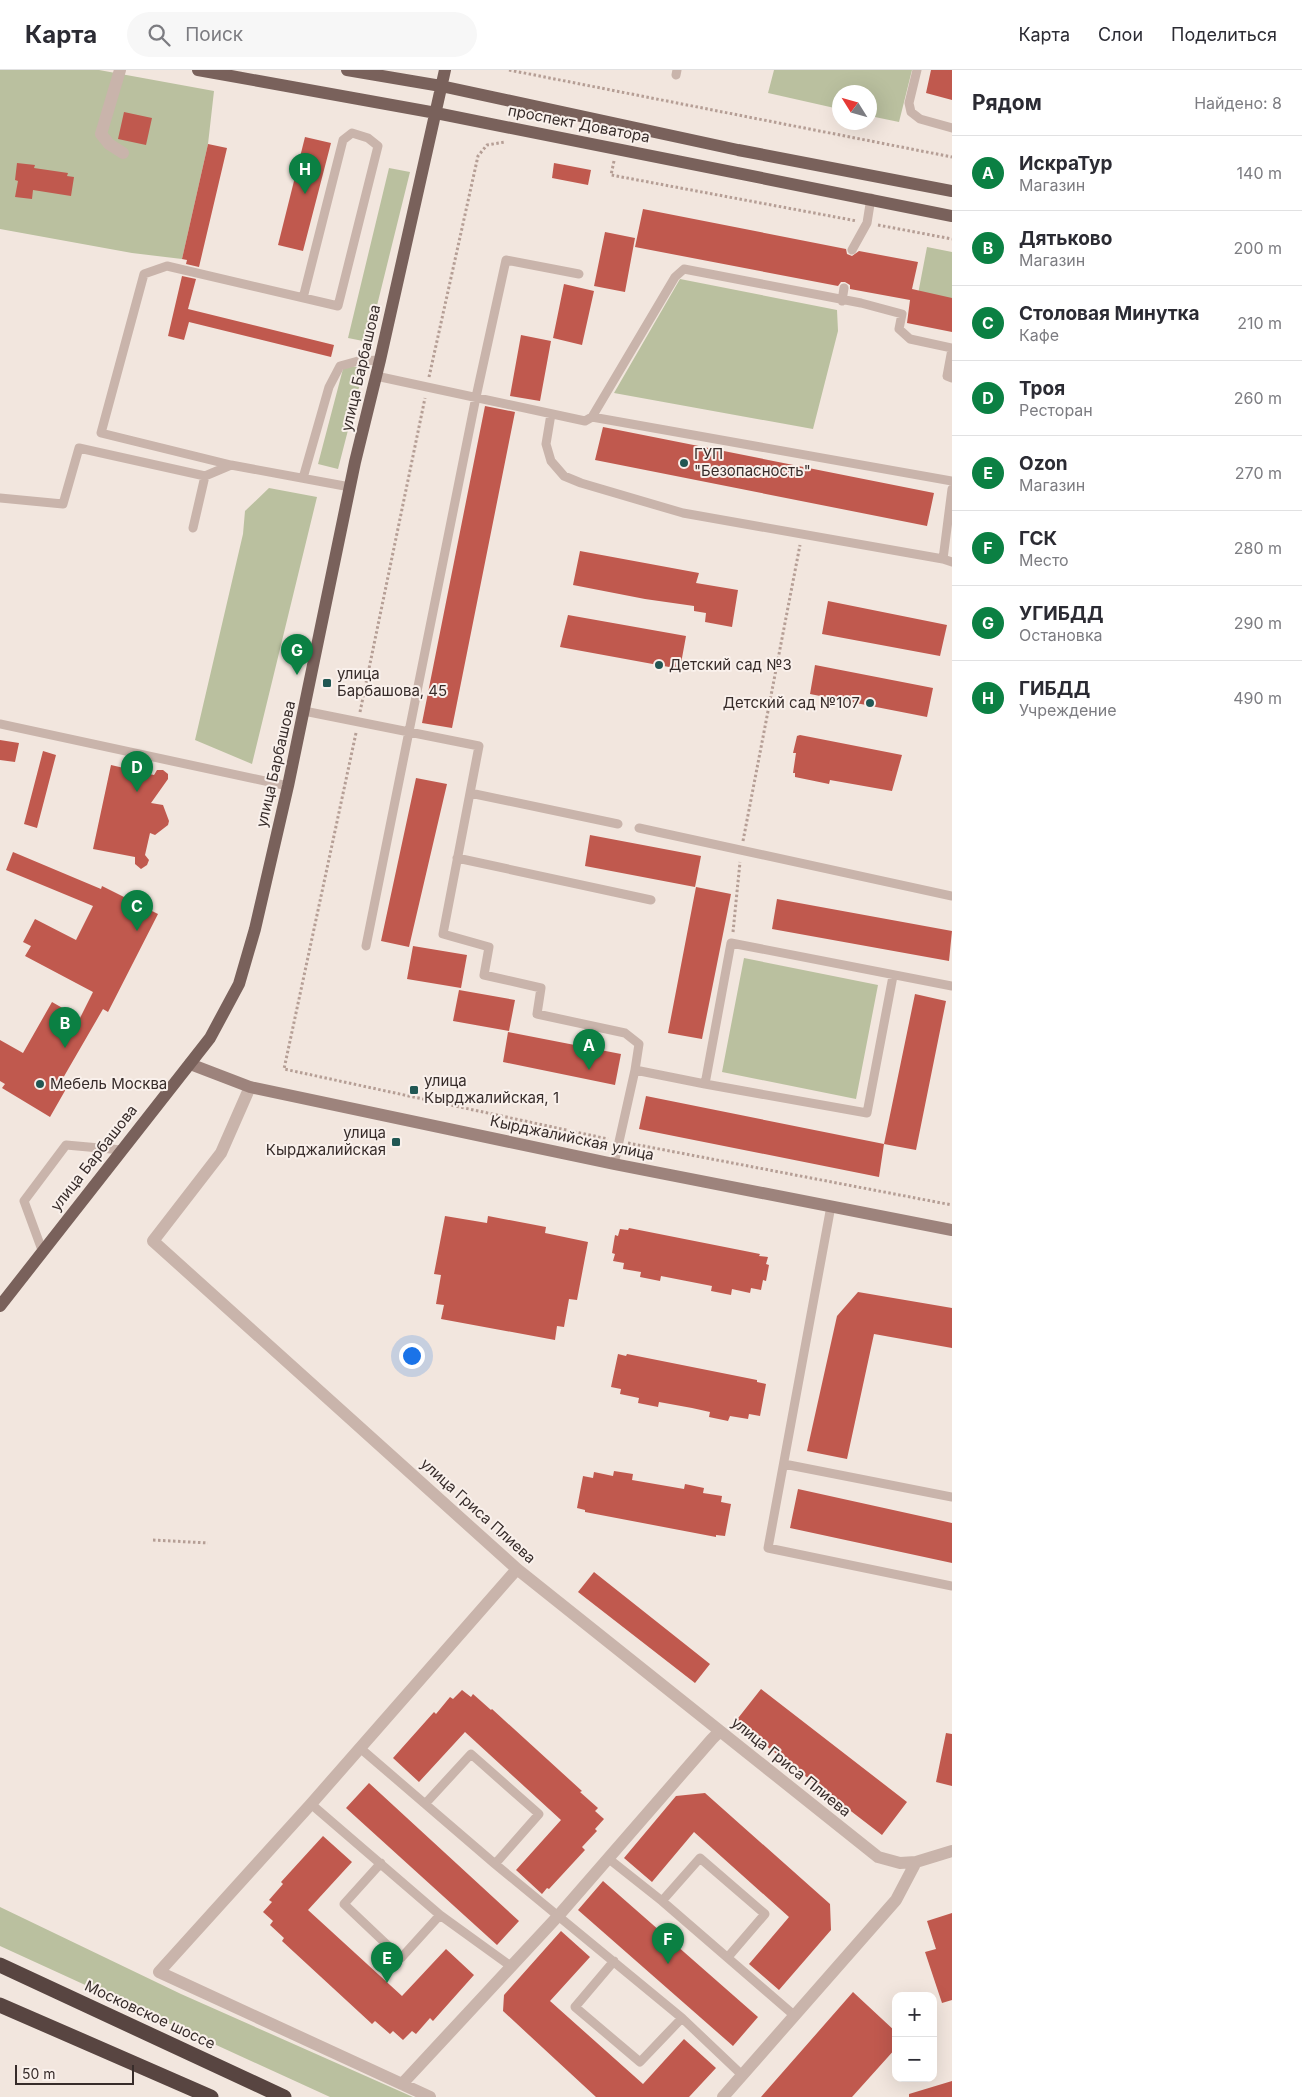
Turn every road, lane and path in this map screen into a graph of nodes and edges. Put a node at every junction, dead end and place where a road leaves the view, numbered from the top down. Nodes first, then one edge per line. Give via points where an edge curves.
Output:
1 (120, 70) edge
2 (198, 70) edge
3 (347, 70) edge
4 (445, 70) edge
5 (510, 70) edge
6 (516, 70) edge
7 (917, 70) edge
8 (441, 86) junction
9 (436, 112) junction
10 (952, 128) edge
11 (513, 143) dead end
12 (123, 153) dead end
13 (952, 157) edge
14 (605, 159) dead end
15 (952, 191) edge
16 (870, 198) junction
17 (952, 216) edge
18 (866, 223) junction
19 (952, 239) edge
20 (852, 250) dead end
21 (579, 274) dead end
22 (844, 288) dead end
23 (303, 298) junction
24 (842, 301) junction
25 (952, 348) edge
26 (380, 360) junction
27 (376, 376) junction
28 (952, 378) edge
29 (427, 387) junction
30 (476, 398) junction
31 (551, 414) junction
32 (592, 417) junction
33 (231, 464) junction
34 (205, 476) junction
35 (303, 478) junction
36 (952, 481) edge
37 (350, 487) junction
38 (952, 489) edge
39 (0, 498) edge
40 (193, 528) dead end
41 (802, 534) junction
42 (948, 561) edge
43 (304, 711) junction
44 (359, 720) junction
45 (0, 724) edge
46 (409, 732) junction
47 (288, 786) junction
48 (470, 793) junction
49 (618, 824) dead end
50 (639, 828) dead end
51 (742, 850) junction
52 (457, 858) junction
53 (952, 896) edge
54 (651, 900) dead end
55 (732, 943) junction
56 (366, 946) dead end
57 (893, 976) junction
58 (952, 986) edge
59 (190, 1064) junction
60 (635, 1070) junction
61 (704, 1084) junction
62 (250, 1087) junction
63 (618, 1141) junction
64 (122, 1150) junction
65 (614, 1164) junction
66 (952, 1205) edge
67 (831, 1206) junction
68 (952, 1230) edge
69 (42, 1250) junction
70 (0, 1306) edge
71 (784, 1464) junction
72 (952, 1497) edge
73 (153, 1540) dead end
74 (208, 1543) dead end
75 (517, 1568) junction
76 (952, 1586) edge
77 (720, 1731) junction
78 (360, 1748) junction
79 (312, 1804) junction
80 (425, 1804) junction
81 (952, 1851) edge
82 (609, 1859) junction
83 (916, 1862) junction
84 (381, 1863) junction
85 (496, 1864) junction
86 (662, 1901) junction
87 (559, 1915) junction
88 (440, 1916) junction
89 (728, 1957) junction
90 (614, 1961) junction
91 (0, 1965) edge
92 (512, 1967) junction
93 (0, 2005) edge
94 (794, 2016) junction
95 (682, 2018) junction
96 (742, 2075) junction
97 (402, 2084) junction
98 (198, 2094) edge
99 (211, 2097) edge
100 (284, 2097) edge
101 (430, 2097) edge
102 (723, 2097) edge

1 - 12 street via 101,134
2 - 9 main road, проспект Доватора
3 - 8 main road, проспект Доватора
4 - 8 main road, улица Барбашова
5 - 6 path
6 - 13 path
7 - 10 lane via 909,103 911,112 920,119
8 - 9 main road, улица Барбашова
8 - 15 main road, проспект Доватора via 738,150
9 - 16 main road, проспект Доватора
9 - 26 main road, улица Барбашова
11 - 29 path via 492,143 478,156
14 - 18 path via 614,161 611,175
16 - 17 main road, проспект Доватора
16 - 18 lane
18 - 19 path
18 - 20 lane
21 - 30 lane via 506,260
22 - 24 lane
23 - 23 lane via 338,306 378,146 368,138 352,133 342,140
23 - 33 lane via 167,266 144,274 101,433
24 - 25 lane via 902,314 899,329 910,339
24 - 32 lane via 684,269 675,277
25 - 28 lane via 947,376
26 - 27 main road, улица Барбашова
26 - 35 lane via 340,366 329,387
27 - 29 lane
27 - 37 main road, улица Барбашова
29 - 30 lane
29 - 44 path
30 - 31 lane
30 - 46 lane
31 - 32 lane via 585,420
31 - 41 lane via 546,444 550,461 564,476 683,513
32 - 36 lane
33 - 34 lane
33 - 35 lane
34 - 39 lane via 79,448 63,504
34 - 40 lane
35 - 37 lane
37 - 43 main road, улица Барбашова
38 - 42 lane
41 - 42 lane
41 - 51 path
43 - 44 lane
43 - 47 main road, улица Барбашова
44 - 46 lane
44 - 63 path via 284,1068
45 - 47 lane
46 - 48 lane via 479,746
46 - 56 lane
47 - 59 main road, улица Барбашова via 239,984 210,1038
48 - 49 lane
48 - 52 lane
50 - 51 lane
51 - 53 lane
51 - 55 path
52 - 54 lane
52 - 60 lane via 443,934 489,947 484,975 542,988 537,1014 625,1033 638,1044
55 - 57 lane
55 - 61 lane
57 - 58 lane
57 - 61 lane via 867,1113
59 - 62 street, Кырджалийская улица
59 - 64 main road, улица Барбашова
60 - 61 lane
60 - 63 lane
62 - 65 street, Кырджалийская улица
62 - 75 street, улица Гриса Плиева via 221,1153 153,1241
63 - 65 lane
63 - 66 path
64 - 69 main road, улица Барбашова
64 - 69 lane via 66,1145 24,1201
65 - 67 street, Кырджалийская улица
67 - 68 street, Кырджалийская улица
67 - 71 lane
69 - 70 main road, улица Барбашова
71 - 72 lane
71 - 76 lane via 768,1548
73 - 74 path
75 - 77 street, улица Гриса Плиева
75 - 78 street
77 - 82 street
77 - 83 street, улица Гриса Плиева via 878,1857 900,1863
78 - 79 street
78 - 80 lane
79 - 84 lane
79 - 97 street via 159,1972
80 - 85 lane
80 - 85 lane via 471,1754 539,1814
81 - 83 street, улица Гриса Плиева
82 - 86 lane
82 - 87 street
83 - 94 street via 896,1900
84 - 88 lane
84 - 88 lane via 344,1904 401,1958
85 - 87 lane
86 - 89 lane
86 - 89 lane via 700,1858 765,1914
87 - 90 lane
87 - 92 street
88 - 92 lane
89 - 94 lane
90 - 95 lane
90 - 95 lane via 575,2007 640,2062
91 - 100 highway, Московское шоссе
92 - 97 street
93 - 98 highway
94 - 96 street
95 - 96 lane
96 - 102 street
97 - 101 street
98 - 99 highway

